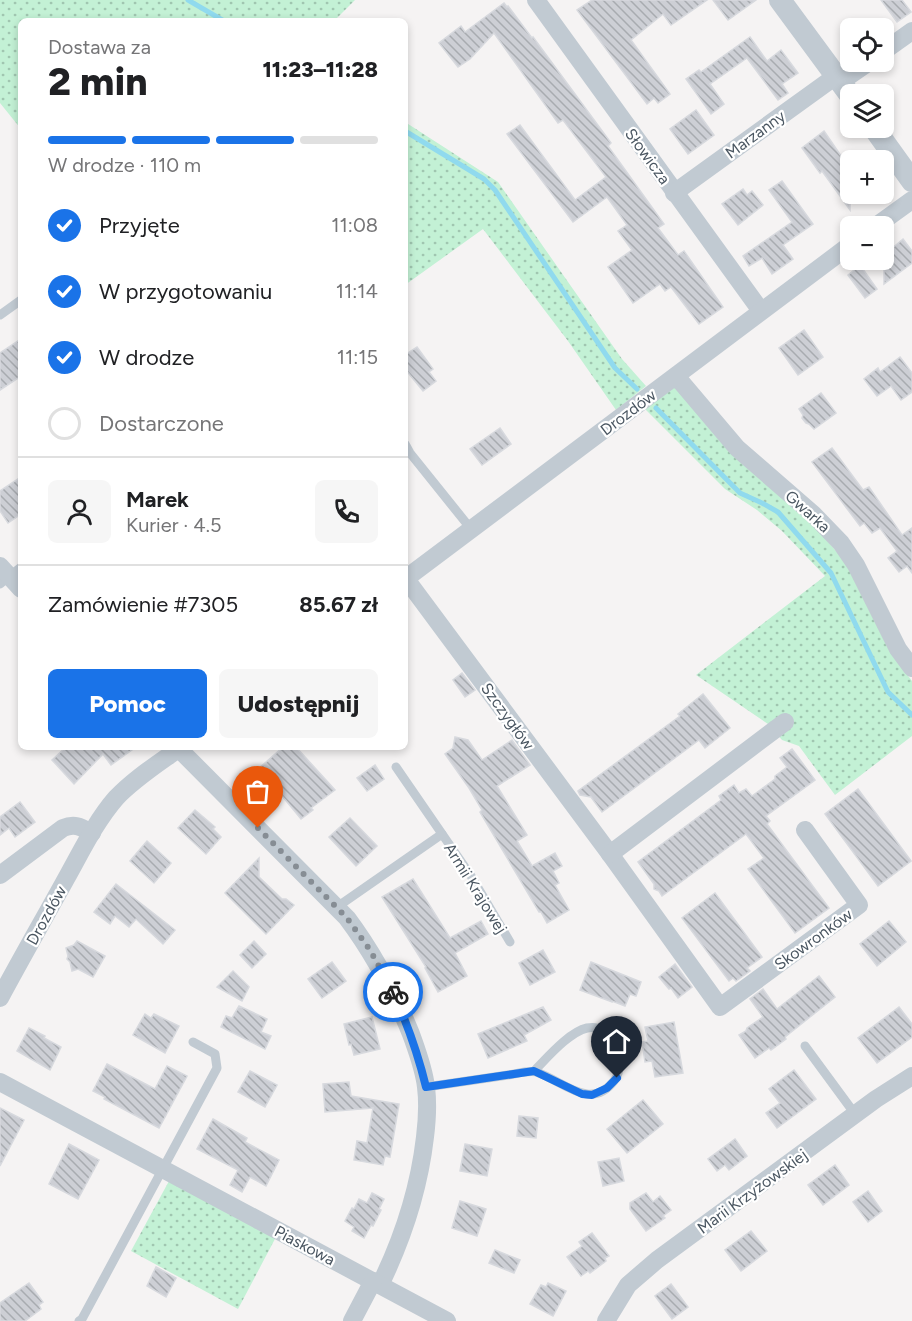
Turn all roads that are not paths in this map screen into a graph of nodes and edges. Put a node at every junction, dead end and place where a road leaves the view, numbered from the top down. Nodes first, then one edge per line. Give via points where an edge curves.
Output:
1 (536, 0) edge
2 (780, 0) edge
3 (912, 32) edge
4 (894, 44) edge
5 (857, 72) edge
6 (842, 84) edge
7 (840, 85) edge
8 (881, 138) edge
9 (912, 180) edge
10 (674, 193) junction
11 (912, 200) edge
12 (890, 216) edge
13 (840, 252) edge
14 (18, 302) edge
15 (761, 311) junction
16 (0, 315) edge
17 (676, 376) junction
18 (408, 449) edge
19 (471, 529) junction
20 (408, 577) edge
21 (408, 582) edge
22 (912, 668) edge
23 (784, 722) dead end
24 (176, 750) edge
25 (181, 750) edge
26 (396, 767) dead end
27 (805, 830) dead end
28 (92, 833) junction
29 (442, 834) junction
30 (610, 854) junction
31 (0, 875) edge
32 (337, 907) junction
33 (510, 942) dead end
34 (0, 998) edge
35 (720, 1007) joint
36 (194, 1042) dead end
37 (805, 1046) dead end
38 (534, 1071) junction
39 (912, 1076) edge
40 (0, 1083) edge
41 (426, 1087) junction
42 (855, 1114) junction
43 (163, 1169) junction
44 (377, 1283) junction
45 (81, 1320) edge
46 (352, 1321) edge
47 (447, 1321) edge
48 (606, 1321) edge

1 - 10 street, Słowicza
2 - 6 street
3 - 4 street
5 - 6 street, Marzanny
7 - 10 street, Marzanny
8 - 9 street
10 - 15 street, Słowicza
11 - 12 street
13 - 15 street, Drozdów
14 - 16 lane
15 - 17 street, Drozdów
17 - 19 street, Drozdów
17 - 22 street, Gwarka via 737,448 813,513 841,543
18 - 19 lane
19 - 20 street, Drozdów
21 - 30 street, Szczygłów
23 - 30 street
24 - 28 street, Drozdów via 126,788
25 - 32 street
26 - 29 lane, Armii Krajowej
27 - 35 street, Skowronków via 860,905
28 - 31 street via 69,825
28 - 34 street, Drozdów
29 - 32 lane, Armii Krajowej
29 - 33 lane, Armii Krajowej
30 - 35 street, Szczygłów
32 - 41 street via 370,950 394,993 418,1054
36 - 43 lane via 215,1054 217,1068
37 - 42 lane
38 - 38 lane via 592,1095 613,1084 619,1073 618,1052 611,1038 599,1029 587,1028 570,1037
38 - 41 lane
39 - 42 street, Marii Krzyżowskiej
40 - 43 street, Piaskowa
41 - 44 street via 426,1126 409,1216
42 - 48 street, Marii Krzyżowskiej via 657,1260 628,1285
43 - 44 street, Piaskowa
43 - 45 lane
44 - 46 street
44 - 47 street, Piaskowa

